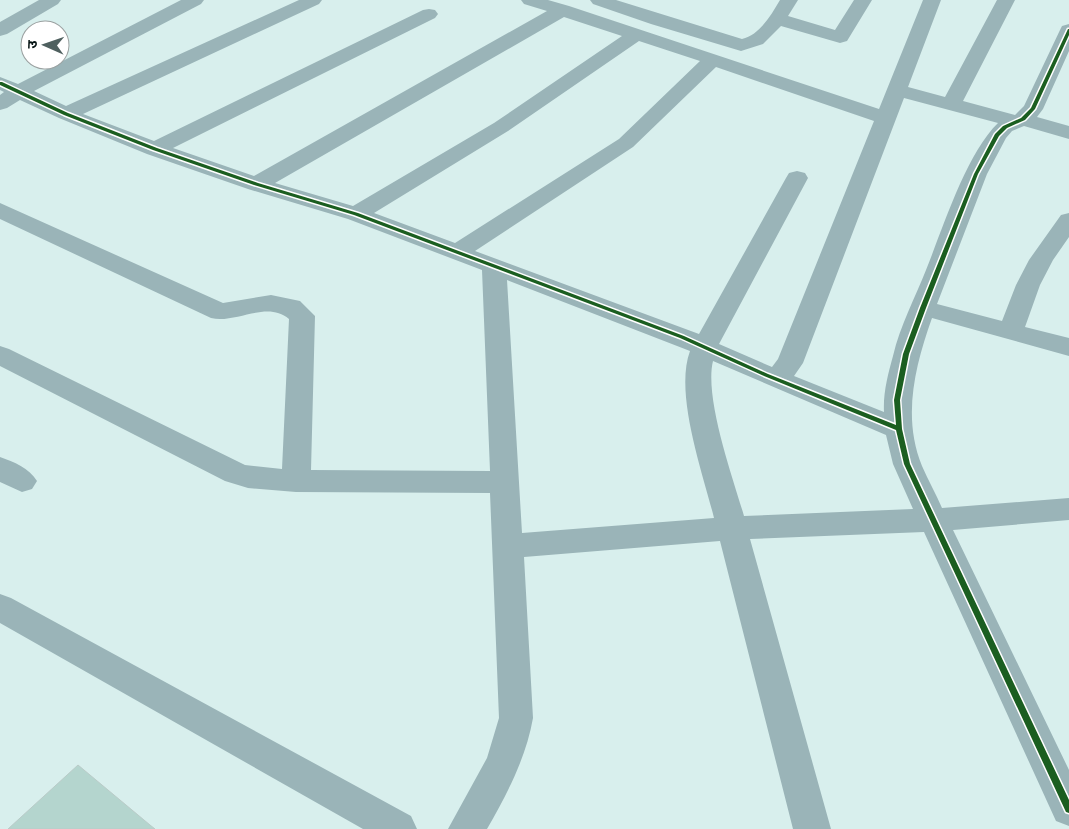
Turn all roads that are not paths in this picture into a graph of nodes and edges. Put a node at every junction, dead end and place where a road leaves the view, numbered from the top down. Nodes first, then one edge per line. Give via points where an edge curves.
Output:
1 (52, 0) edge
2 (195, 0) edge
3 (313, 0) edge
4 (530, 0) edge
5 (599, 0) edge
6 (789, 0) edge
7 (864, 0) edge
8 (932, 0) edge
9 (1006, 0) edge
10 (563, 10) junction
11 (430, 14) dead end
12 (777, 19) junction
13 (0, 30) edge
14 (1069, 30) edge
15 (637, 34) junction
16 (713, 59) junction
17 (896, 90) junction
18 (6, 92) edge
19 (951, 104) junction
20 (66, 114) junction
21 (884, 118) junction
22 (1019, 120) junction
23 (1069, 132) edge
24 (155, 149) junction
25 (796, 178) dead end
26 (256, 184) junction
27 (0, 210) edge
28 (356, 214) junction
29 (1069, 220) edge
30 (455, 252) junction
31 (494, 267) junction
32 (923, 308) junction
33 (1011, 331) junction
34 (705, 346) junction
35 (1069, 347) edge
36 (0, 355) edge
37 (776, 380) junction
38 (899, 428) junction
39 (296, 481) junction
40 (504, 482) junction
41 (1069, 509) edge
42 (934, 520) junction
43 (732, 528) junction
44 (508, 546) junction
45 (0, 607) edge
46 (1069, 809) edge
47 (398, 829) edge
48 (467, 829) edge
49 (812, 829) edge

1 - 13 street
2 - 18 street
3 - 20 street
4 - 10 street
5 - 12 street via 741,46 758,40
6 - 12 street
7 - 12 street via 840,37
8 - 17 street
9 - 19 street
10 - 15 street
10 - 26 street
11 - 24 street
14 - 22 street via 1036,104
15 - 16 street
15 - 28 street via 501,127
16 - 21 street
16 - 30 street via 626,143
17 - 19 street
17 - 21 street
18 - 20 street
19 - 22 street
20 - 24 street
21 - 37 street via 790,363
22 - 23 street
22 - 32 street via 997,135 976,174
24 - 26 street
25 - 34 street
26 - 28 street
27 - 39 street via 220,312 271,304 291,307 302,316
28 - 30 street
29 - 33 street via 1041,260
30 - 31 street
31 - 34 street
31 - 40 street
32 - 33 street
32 - 38 street via 906,354 897,400
33 - 35 street
34 - 37 street
34 - 43 street via 696,378 702,415
36 - 39 street via 235,473
37 - 38 street
38 - 42 street via 907,464
39 - 40 street
40 - 44 street
41 - 42 street
42 - 43 street
42 - 46 street
43 - 44 street
43 - 49 street
44 - 48 street via 516,718 513,739 506,760
45 - 47 street

